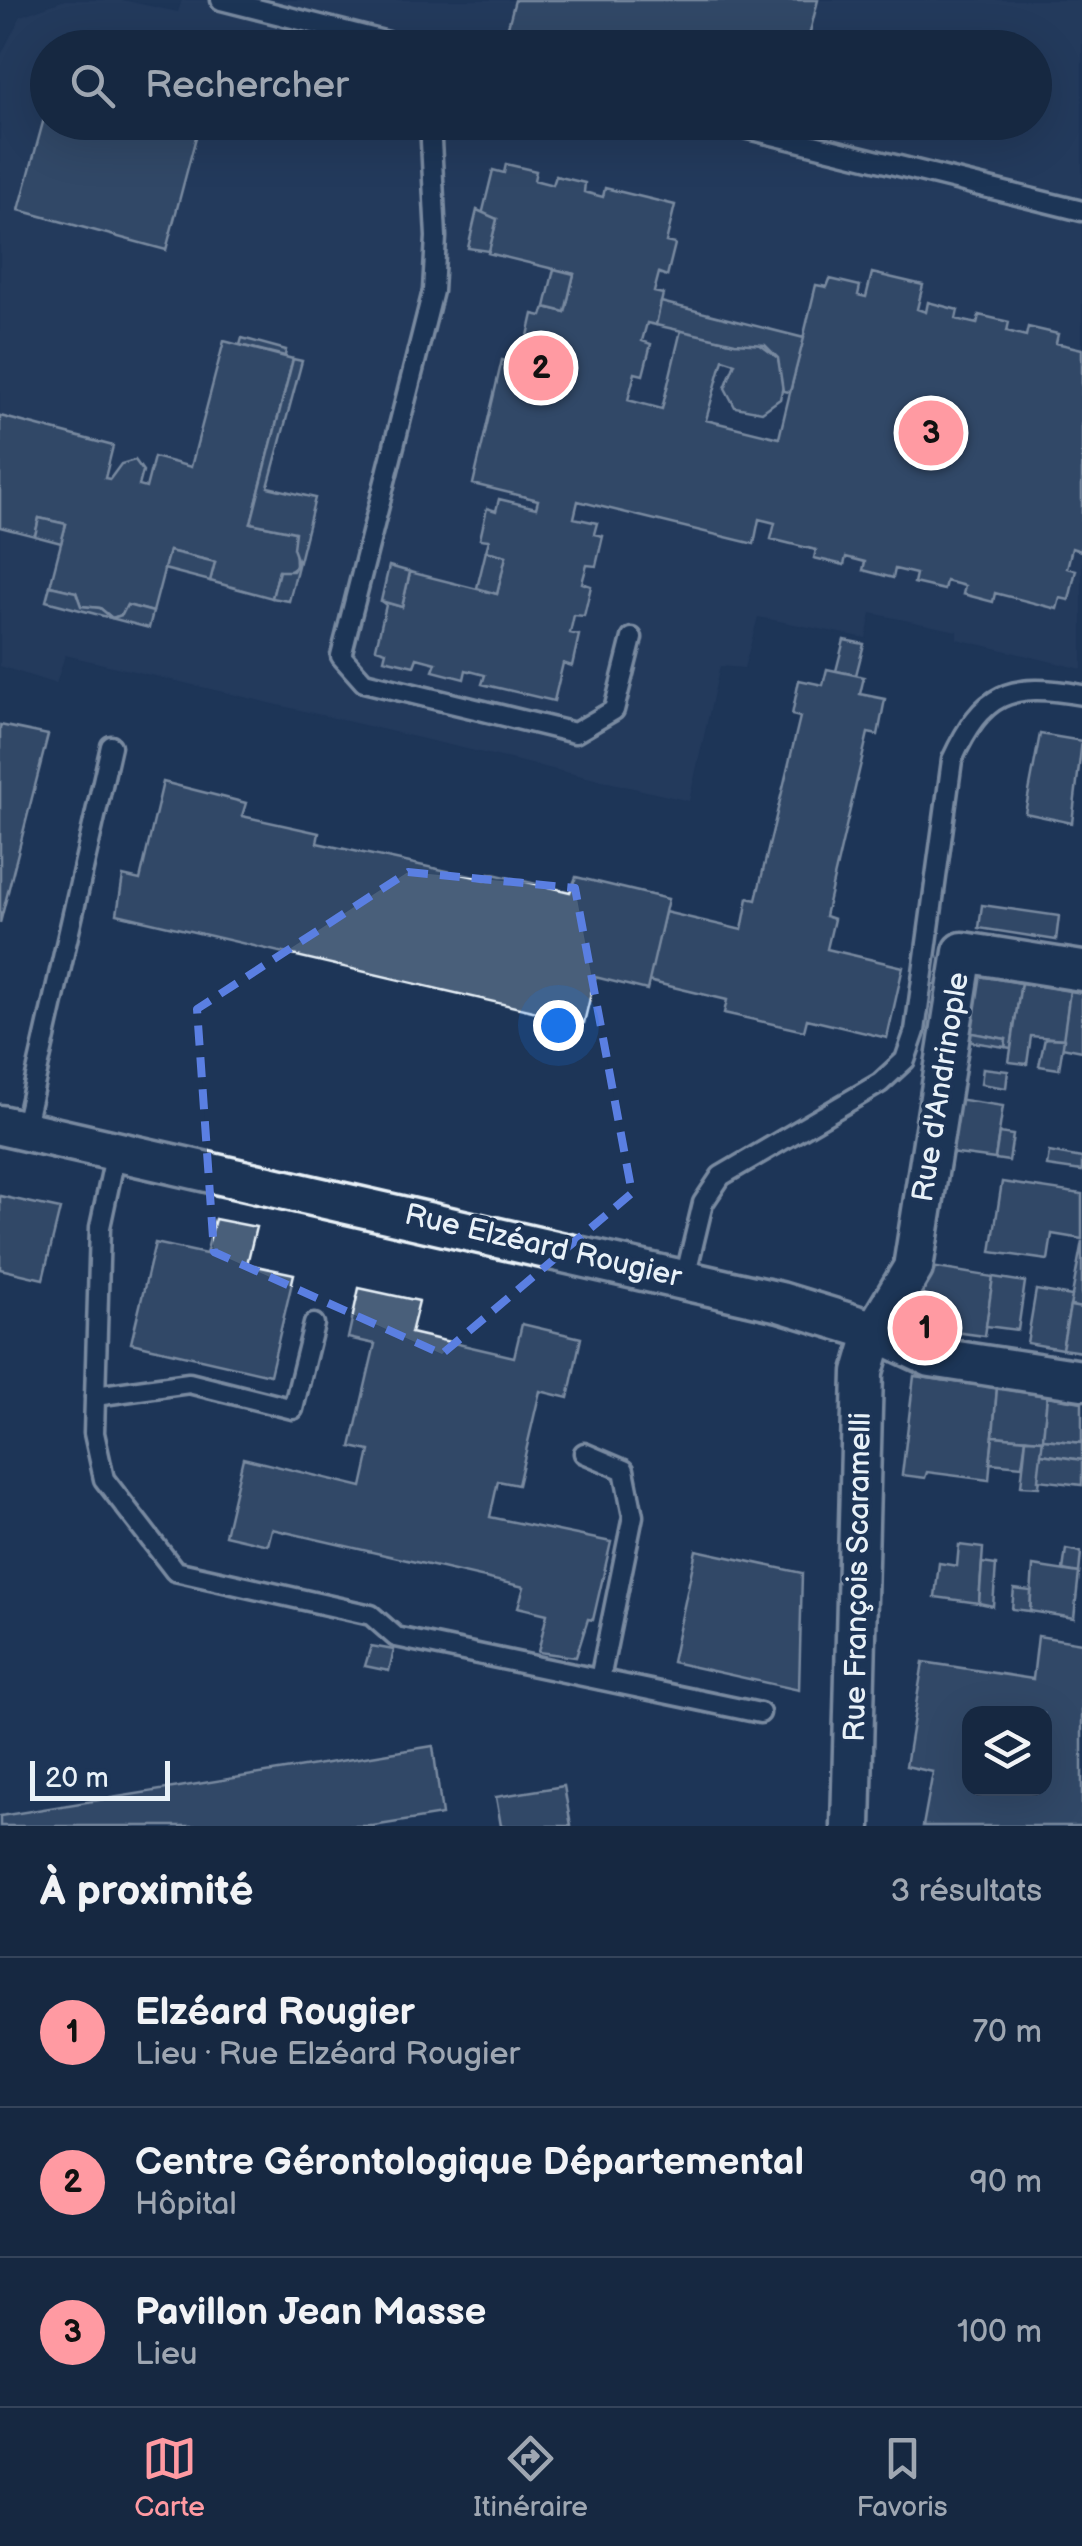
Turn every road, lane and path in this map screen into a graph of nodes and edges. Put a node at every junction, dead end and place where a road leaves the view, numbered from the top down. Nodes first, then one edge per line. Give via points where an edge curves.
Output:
1 (221, 0) edge
2 (257, 4) edge
3 (349, 30) edge
4 (431, 140) edge
5 (793, 140) edge
6 (1082, 211) edge
7 (632, 638) dead end
8 (1082, 695) edge
9 (111, 746) dead end
10 (1082, 970) edge
11 (12, 1127) edge
12 (116, 1152) junction
13 (686, 1278) junction
14 (314, 1324) dead end
15 (875, 1331) junction
16 (1082, 1380) edge
17 (95, 1396) junction
18 (584, 1453) dead end
19 (600, 1679) junction
20 (760, 1713) dead end
21 (851, 1826) edge

1 - 2 lane
2 - 3 lane
4 - 7 lane via 433,290 341,656 364,682 575,733 614,710
5 - 6 lane
8 - 13 lane via 1025,691 990,700 968,723 952,760 915,1032 905,1060 880,1083 722,1176 703,1203
9 - 11 lane
10 - 15 street, Rue d'Andrinople via 963,952 913,1268
11 - 12 street, Rue Elzéard Rougier
12 - 13 street, Rue Elzéard Rougier
12 - 17 lane via 100,1227
13 - 15 street, Rue Elzéard Rougier
14 - 17 lane via 293,1409 189,1383
15 - 16 street, Rue Elzéard Rougier via 932,1357
15 - 21 street, Rue François Scaramelli via 863,1372
17 - 19 lane via 104,1479 175,1571 372,1615 396,1637
18 - 19 lane via 624,1470 634,1516
19 - 20 lane

